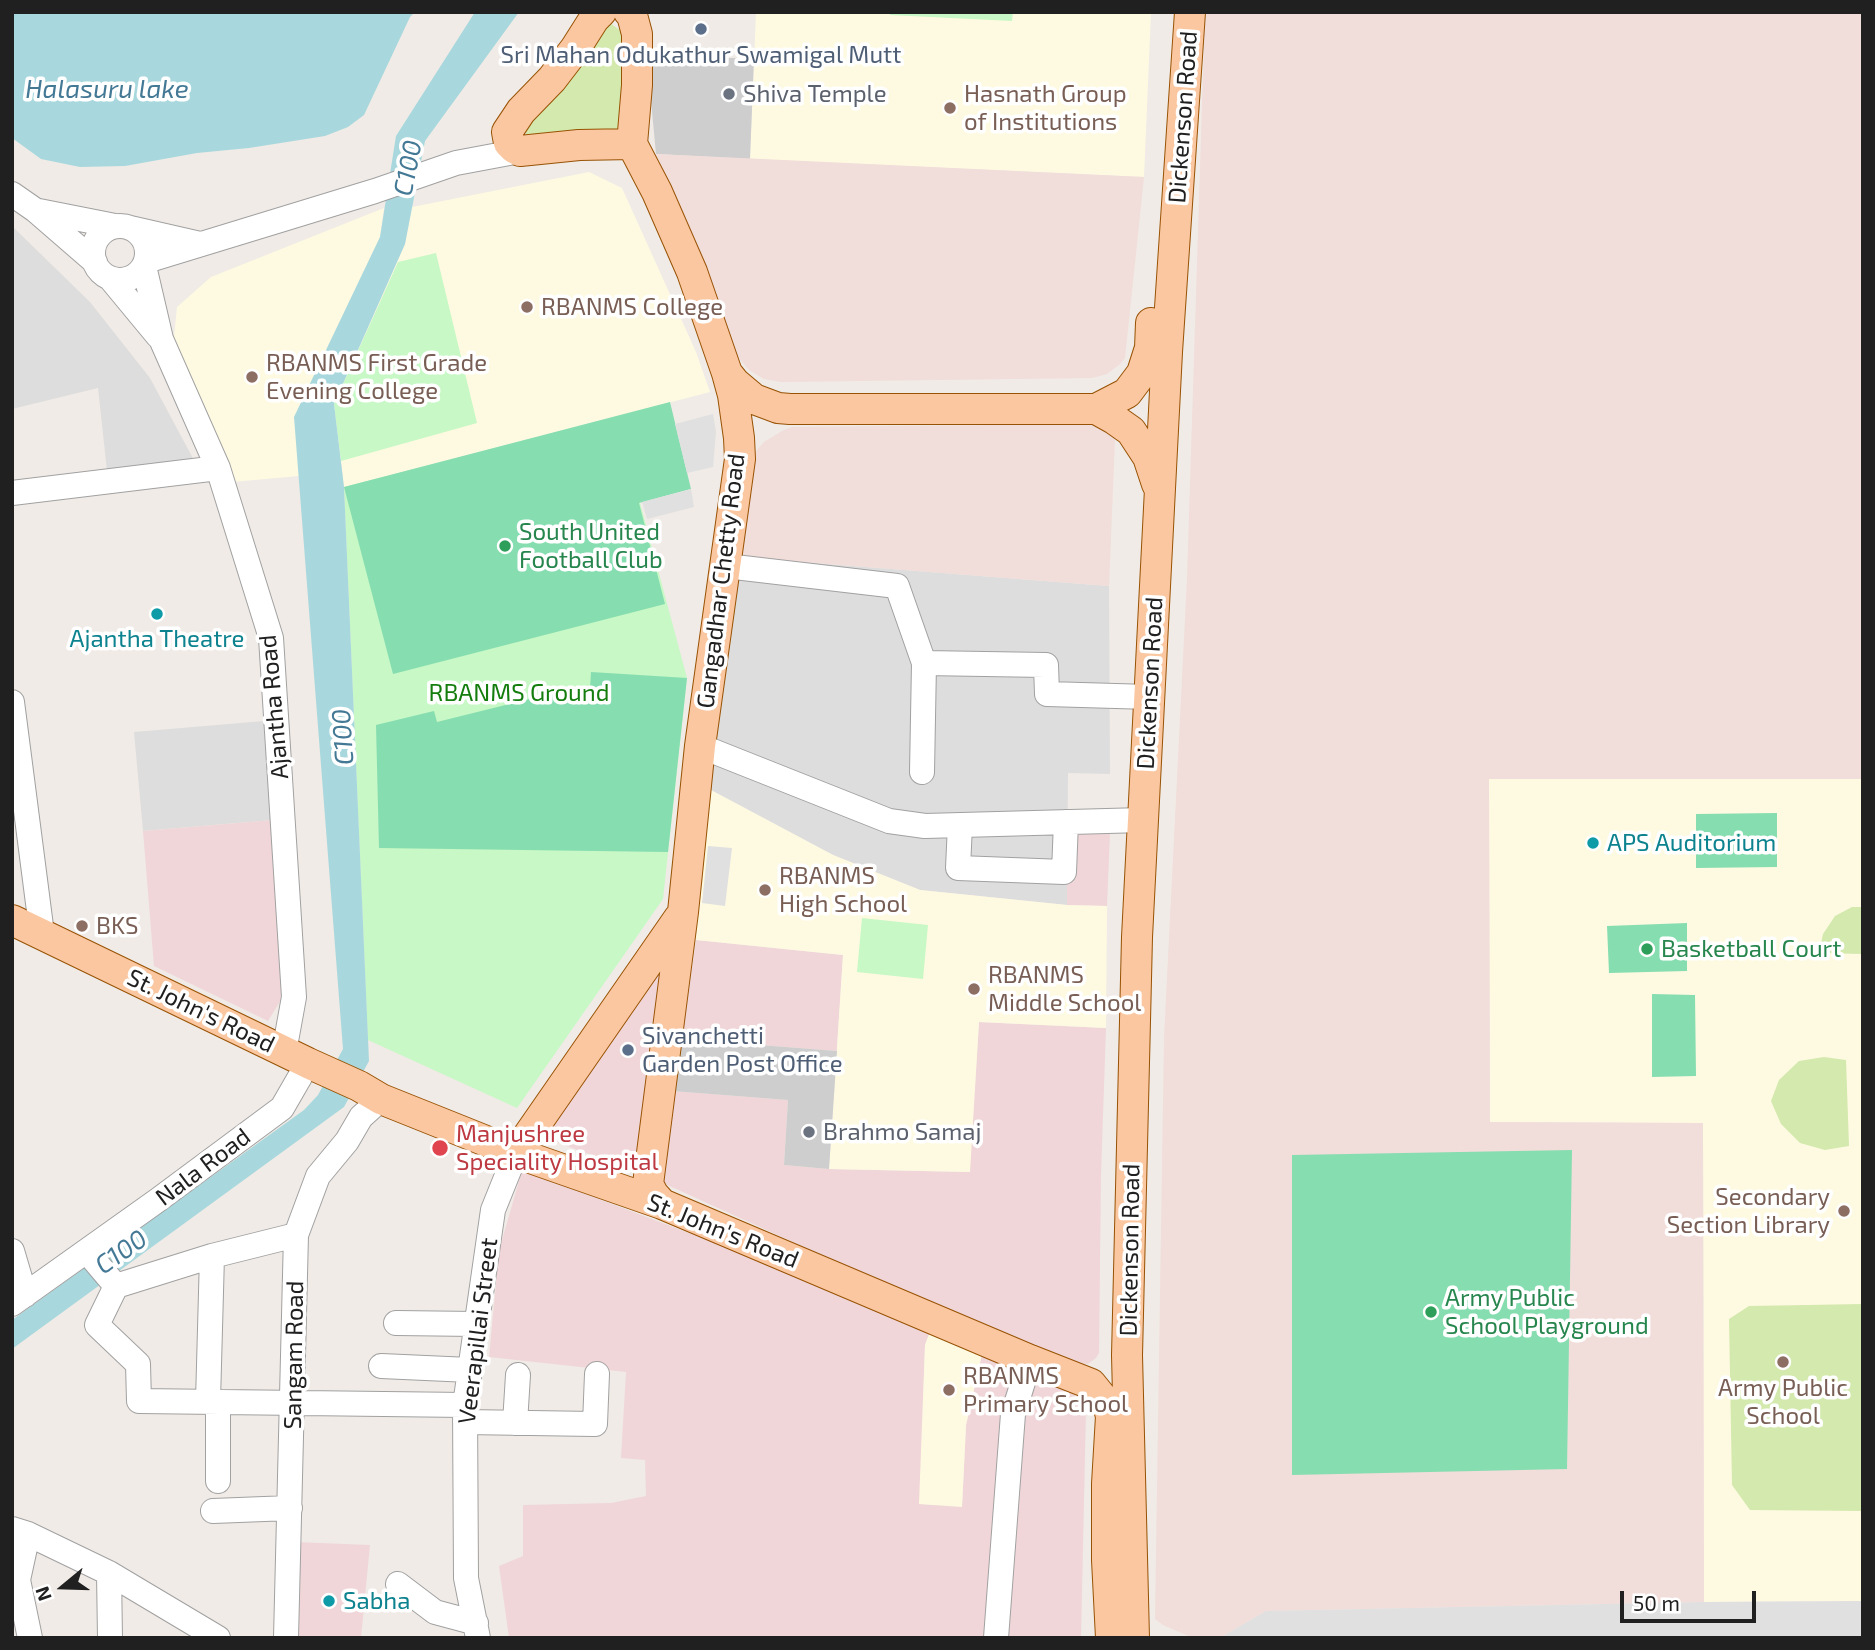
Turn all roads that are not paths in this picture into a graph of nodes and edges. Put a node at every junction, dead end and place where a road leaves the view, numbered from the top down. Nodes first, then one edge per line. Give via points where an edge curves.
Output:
1 (596, 15) edge
2 (633, 20) edge
3 (1179, 22) edge
4 (514, 141) junction
5 (632, 144) junction
6 (12, 194) edge
7 (35, 210) junction
8 (1167, 212) junction
9 (123, 227) junction
10 (200, 244) junction
11 (145, 264) junction
12 (103, 270) junction
13 (161, 339) junction
14 (727, 373) junction
15 (790, 409) junction
16 (1096, 409) junction
17 (740, 459) junction
18 (218, 468) junction
19 (1160, 491) junction
20 (12, 494) edge
21 (726, 566) junction
22 (924, 663) junction
23 (1150, 697) junction
24 (12, 702) edge
25 (700, 746) junction
26 (922, 772) dead end
27 (1143, 820) junction
28 (1066, 822) junction
29 (960, 825) junction
30 (682, 912) junction
31 (12, 919) edge
32 (41, 934) junction
33 (304, 1061) junction
34 (370, 1092) junction
35 (516, 1153) junction
36 (662, 1204) junction
37 (296, 1235) junction
38 (12, 1251) edge
39 (212, 1256) junction
40 (19, 1299) edge
41 (396, 1323) dead end
42 (477, 1324) junction
43 (1127, 1355) junction
44 (1030, 1360) junction
45 (381, 1366) dead end
46 (470, 1370) junction
47 (597, 1374) dead end
48 (518, 1375) dead end
49 (1091, 1384) junction
50 (213, 1401) junction
51 (293, 1402) junction
52 (465, 1414) junction
53 (515, 1423) junction
54 (218, 1481) dead end
55 (290, 1508) junction
56 (213, 1511) dead end
57 (20, 1532) edge
58 (109, 1573) junction
59 (398, 1584) dead end
60 (190, 1630) edge
61 (477, 1630) edge
62 (30, 1638) edge
63 (110, 1638) edge
64 (218, 1638) edge
65 (286, 1638) edge
66 (996, 1638) edge
67 (1111, 1638) edge
68 (1134, 1638) edge

1 - 4 main road via 552,79 521,111
2 - 5 main road via 637,85
3 - 8 main road, Dickenson Road
4 - 5 main road
4 - 10 street via 375,191
5 - 14 main road, Gangadhar Chetty Road via 692,272
6 - 7 street
7 - 9 street
7 - 12 street
8 - 16 main road, Dickenson Road via 1150,348 1142,373 1127,393
8 - 19 main road, Dickenson Road
9 - 10 street
9 - 11 street via 142,238
9 - 12 street via 102,233 97,240 94,247
10 - 11 street
11 - 12 street via 125,279
11 - 13 street
12 - 13 street
13 - 18 street, Ajantha Road
14 - 15 main road via 754,399
14 - 17 main road, Gangadhar Chetty Road
15 - 16 main road
15 - 17 main road via 757,428
16 - 19 main road via 1131,431 1148,457
17 - 21 main road, Gangadhar Chetty Road
18 - 20 street
18 - 33 street, Ajantha Road via 271,638 294,997
19 - 23 main road, Dickenson Road
21 - 22 street via 897,586
21 - 25 main road, Gangadhar Chetty Road
22 - 23 street via 1046,665 1046,694
22 - 26 street
23 - 27 main road, Dickenson Road
24 - 32 street
25 - 29 street via 889,821
25 - 30 main road, Gangadhar Chetty Road
27 - 28 street
27 - 43 main road, Dickenson Road
28 - 29 street
28 - 29 street via 1064,872 958,867
30 - 35 main road, Gangadhar Chetty Road
30 - 36 main road, Gangadhar Chetty Road via 648,1184
31 - 32 main road, St. John's Road
32 - 33 main road, St. John's Road
33 - 34 main road, St. John's Road
33 - 40 street, Nala Road via 282,1108
34 - 35 main road, St. John's Road
34 - 37 street, Sangam Road via 347,1141 318,1176
35 - 36 main road, St. John's Road
35 - 42 street, Veerapillai Street via 493,1210
36 - 44 main road, St. John's Road
37 - 39 street
37 - 51 street, Sangam Road
38 - 40 street
39 - 50 street
39 - 50 street via 107,1275 96,1325 138,1364 139,1401
41 - 42 street
42 - 46 street, Veerapillai Street
43 - 49 main road, Dickenson Road via 1114,1376
43 - 68 main road, Dickenson Road
44 - 49 main road, St. John's Road
44 - 66 street via 1013,1414
45 - 46 street
46 - 52 street, Veerapillai Street
47 - 53 street via 595,1424
48 - 53 street
49 - 67 main road via 1111,1416 1107,1522
50 - 51 street
50 - 54 street
51 - 52 street
51 - 55 street, Sangam Road
52 - 53 street
52 - 61 street, Veerapillai Street via 466,1578
55 - 56 street
55 - 65 street, Sangam Road
57 - 58 street
57 - 62 street via 18,1580
58 - 60 street
58 - 63 street
59 - 61 street via 435,1612
60 - 64 street

